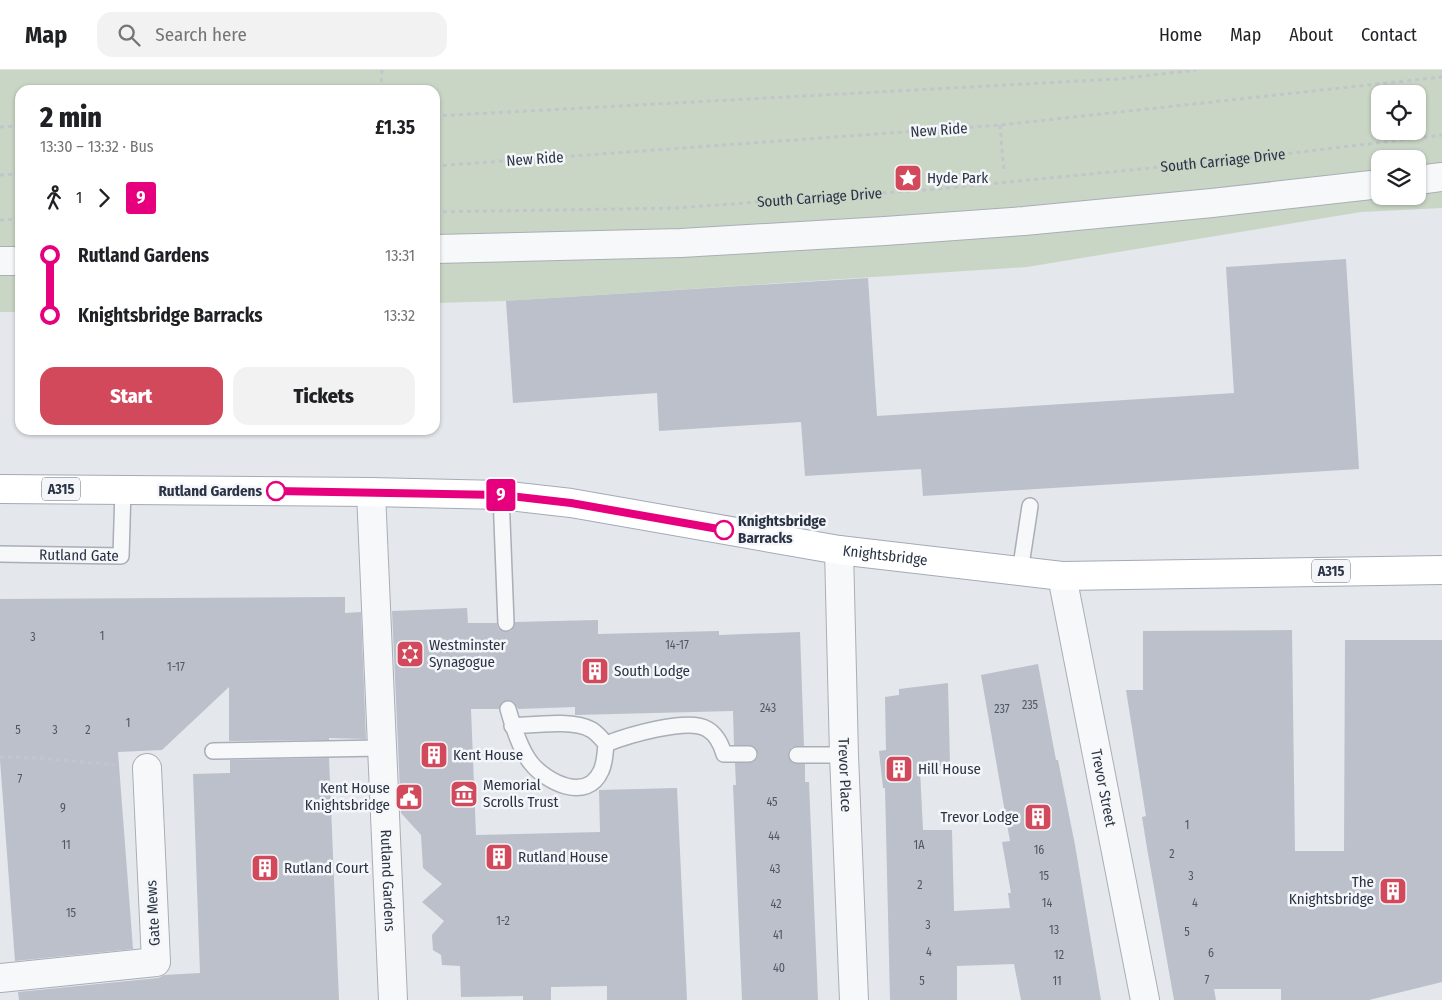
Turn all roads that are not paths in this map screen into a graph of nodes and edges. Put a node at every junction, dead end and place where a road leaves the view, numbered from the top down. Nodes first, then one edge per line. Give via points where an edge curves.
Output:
1 (1442, 177) edge
2 (1426, 179) edge
3 (1371, 185) edge
4 (440, 249) edge
5 (0, 261) edge
6 (15, 261) edge
7 (0, 488) edge
8 (123, 490) junction
9 (371, 492) junction
10 (501, 495) junction
11 (1030, 506) dead end
12 (839, 550) junction
13 (0, 554) edge
14 (1442, 570) edge
15 (1020, 572) junction
16 (1062, 576) junction
17 (506, 623) dead end
18 (508, 709) dead end
19 (512, 726) junction
20 (606, 744) junction
21 (381, 748) junction
22 (213, 751) dead end
23 (749, 754) dead end
24 (797, 755) dead end
25 (844, 755) junction
26 (147, 768) road end
27 (0, 978) edge
28 (393, 1000) edge
29 (854, 1000) edge
30 (1145, 1000) edge

1 - 2 street
3 - 4 street via 1074,217 885,231 681,243
5 - 6 street
7 - 8 main road, A315
8 - 9 main road, Knightsbridge / A315
8 - 13 lane, Rutland Gate via 122,556
9 - 10 main road, Knightsbridge / A315
9 - 21 street, Rutland Gardens
10 - 12 main road, Knightsbridge / A315 via 571,503
10 - 17 lane
11 - 15 lane
12 - 15 main road, Knightsbridge / A315
12 - 25 street, Trevor Place
14 - 16 main road, Knightsbridge / A315
15 - 16 main road, Knightsbridge / A315
16 - 30 street, Trevor Street
18 - 19 lane
19 - 20 lane via 577,725 591,729
19 - 20 lane via 530,762 553,781 576,788 594,781 601,772
20 - 23 lane via 622,737 691,725 706,727 714,734 724,754
21 - 22 lane
21 - 28 street, Rutland Gardens
24 - 25 lane
25 - 29 street, Trevor Place
26 - 27 street, Gate Mews via 156,962

